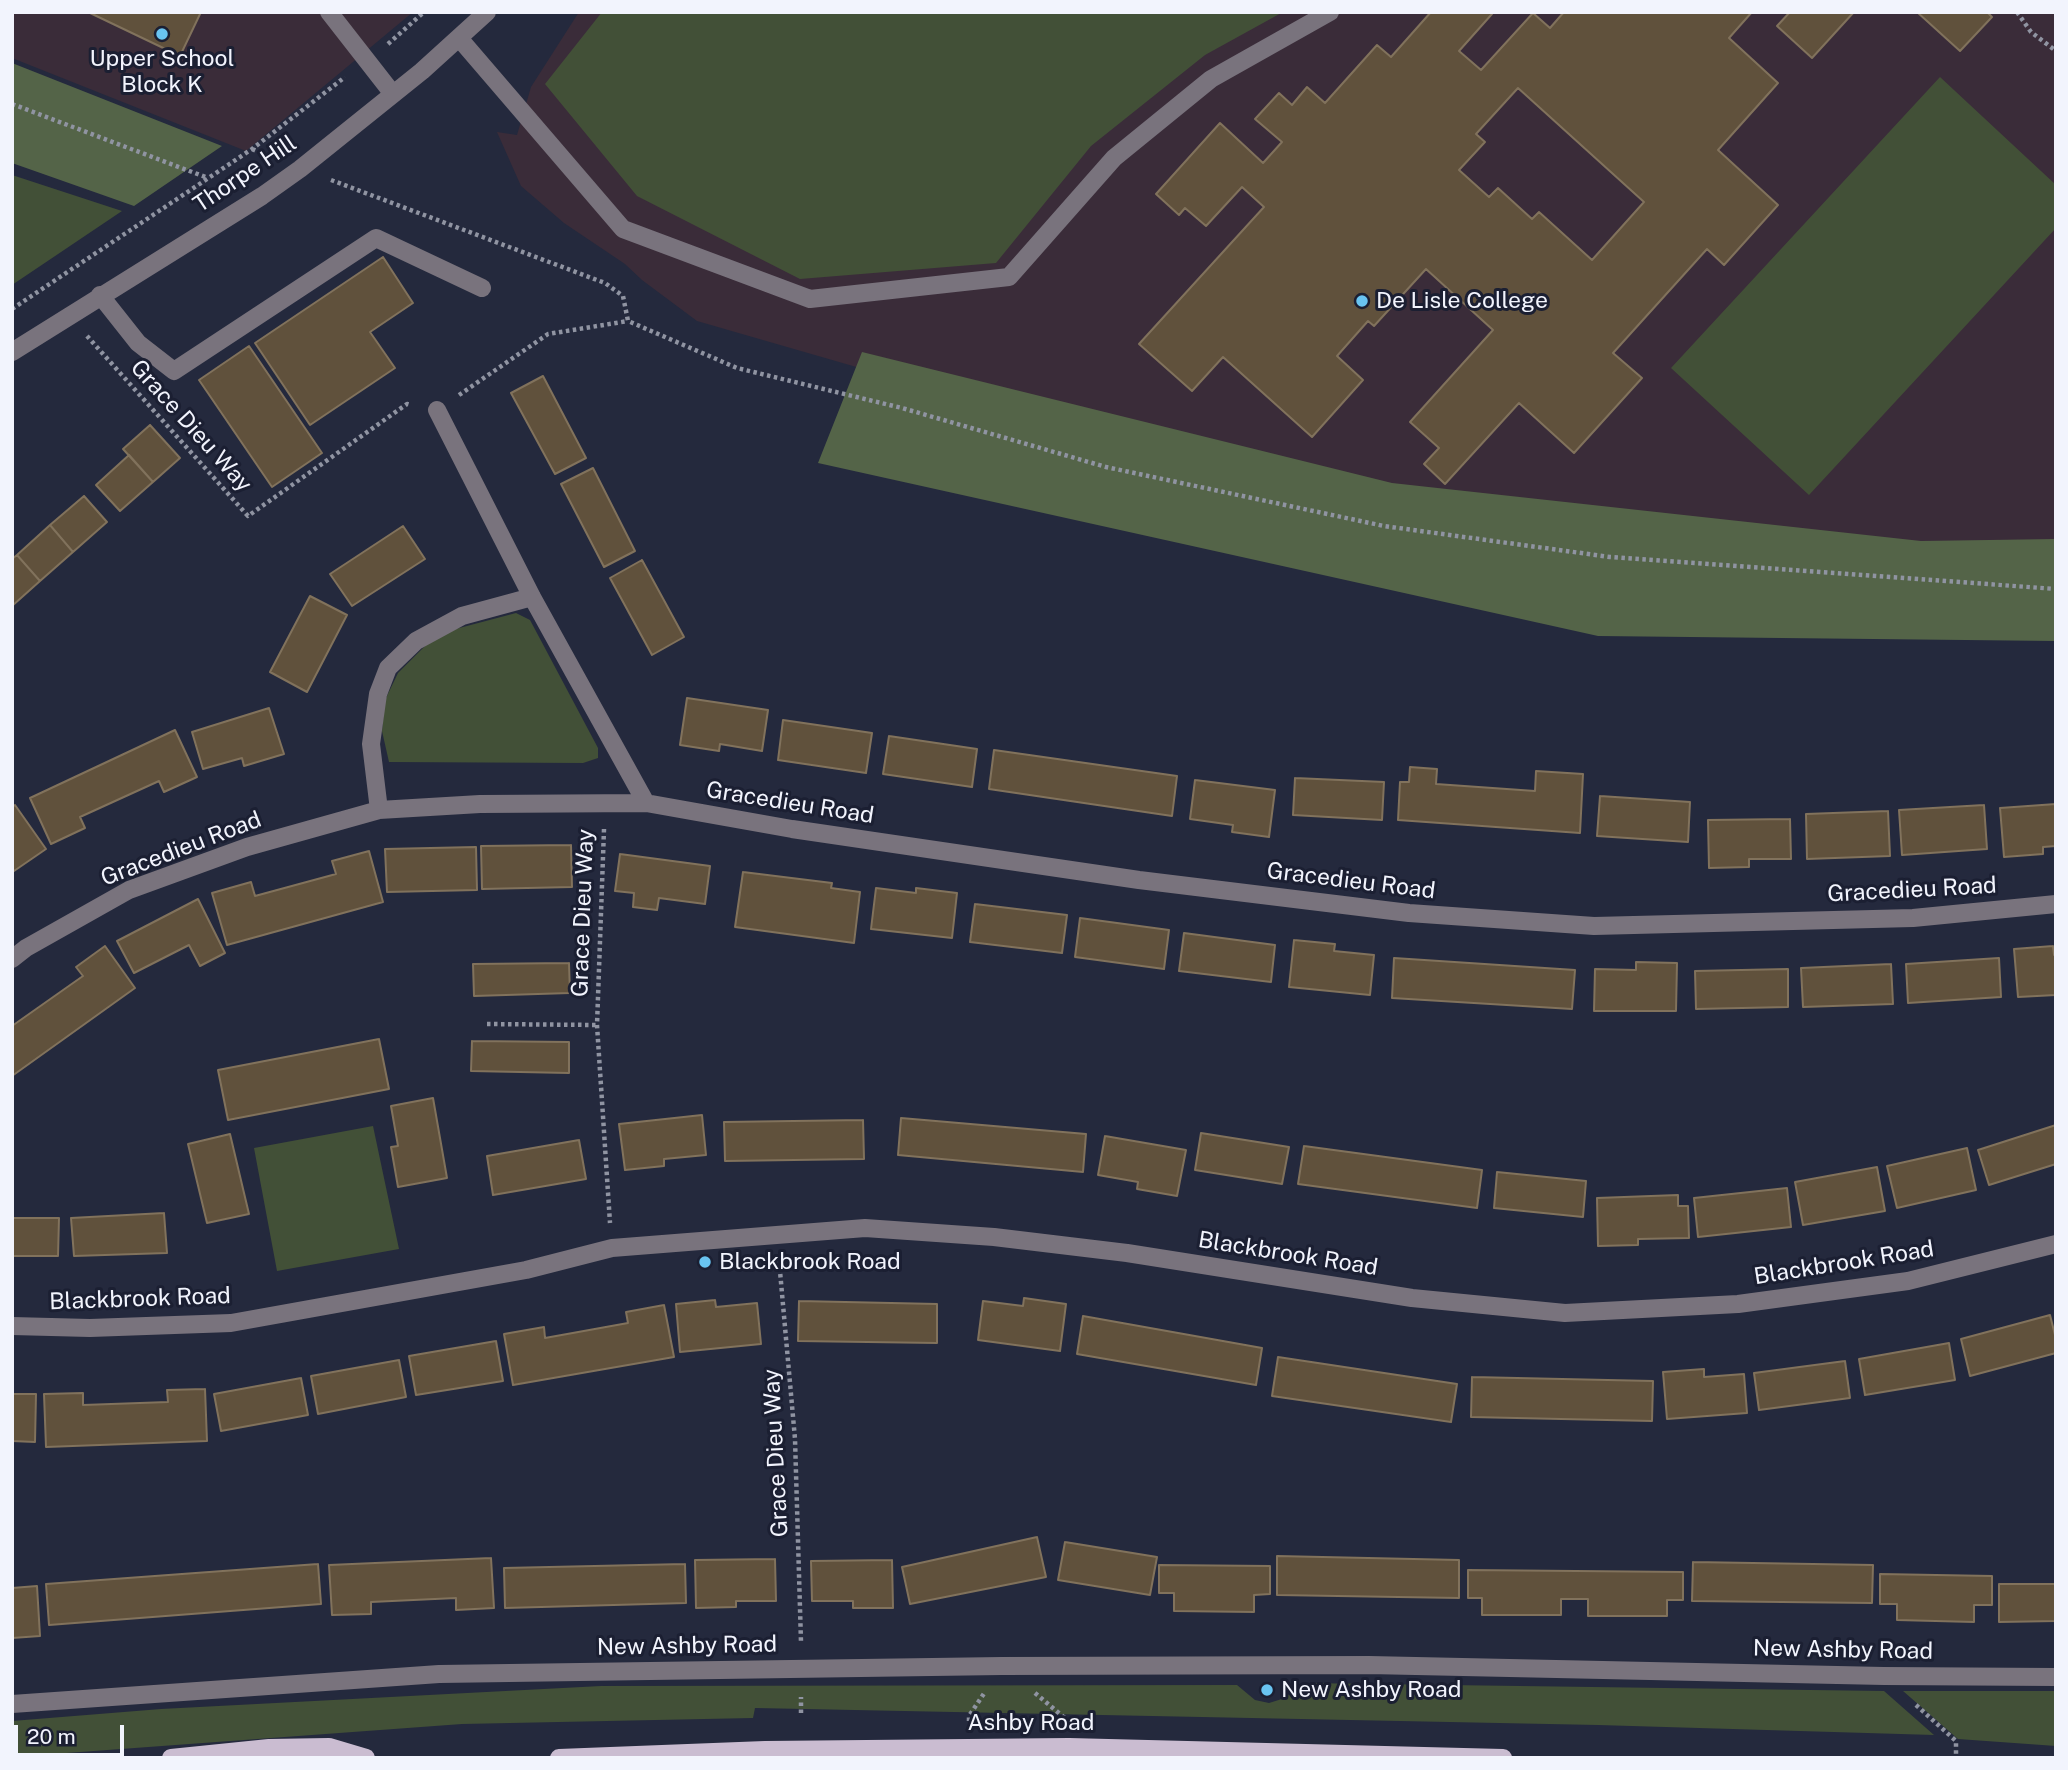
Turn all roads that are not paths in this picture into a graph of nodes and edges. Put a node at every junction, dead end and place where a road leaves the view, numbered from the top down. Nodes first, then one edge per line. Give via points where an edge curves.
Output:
1 (329, 12) edge
2 (487, 12) edge
3 (1330, 12) edge
4 (459, 38) junction
5 (393, 94) junction
6 (482, 288) dead end
7 (100, 295) junction
8 (12, 352) edge
9 (438, 410) road end
10 (533, 597) junction
11 (646, 803) junction
12 (379, 810) junction
13 (2056, 904) edge
14 (12, 960) edge
15 (2056, 1244) edge
16 (12, 1326) edge
17 (2056, 1677) edge
18 (12, 1704) edge
19 (171, 1758) edge
20 (366, 1758) edge
21 (559, 1758) edge
22 (1503, 1758) edge

1 - 5 street
2 - 4 street, Thorpe Hill
3 - 4 street via 1211,79 1157,122 1114,158 1009,276 810,299 623,229
4 - 5 street, Thorpe Hill
5 - 7 street, Thorpe Hill via 262,196
6 - 7 street via 376,238 174,371 138,343
7 - 8 street, Thorpe Hill
9 - 10 street
10 - 11 street
10 - 12 street via 462,616 416,641 388,668 378,694 371,744
11 - 12 street, Gracedieu Road
11 - 13 street, Gracedieu Road via 1099,874 1409,914 1594,926 1913,918
12 - 14 street, Gracedieu Road via 247,847 129,890
15 - 16 street, Blackbrook Road via 1895,1283 1738,1304 1565,1313 1412,1298 1127,1253 865,1228 612,1248 473,1280 231,1324
17 - 18 street, New Ashby Road via 1369,1665 1002,1665 439,1674
19 - 20 main road via 329,1747
21 - 22 main road, Ashby Road via 765,1750 1069,1747

